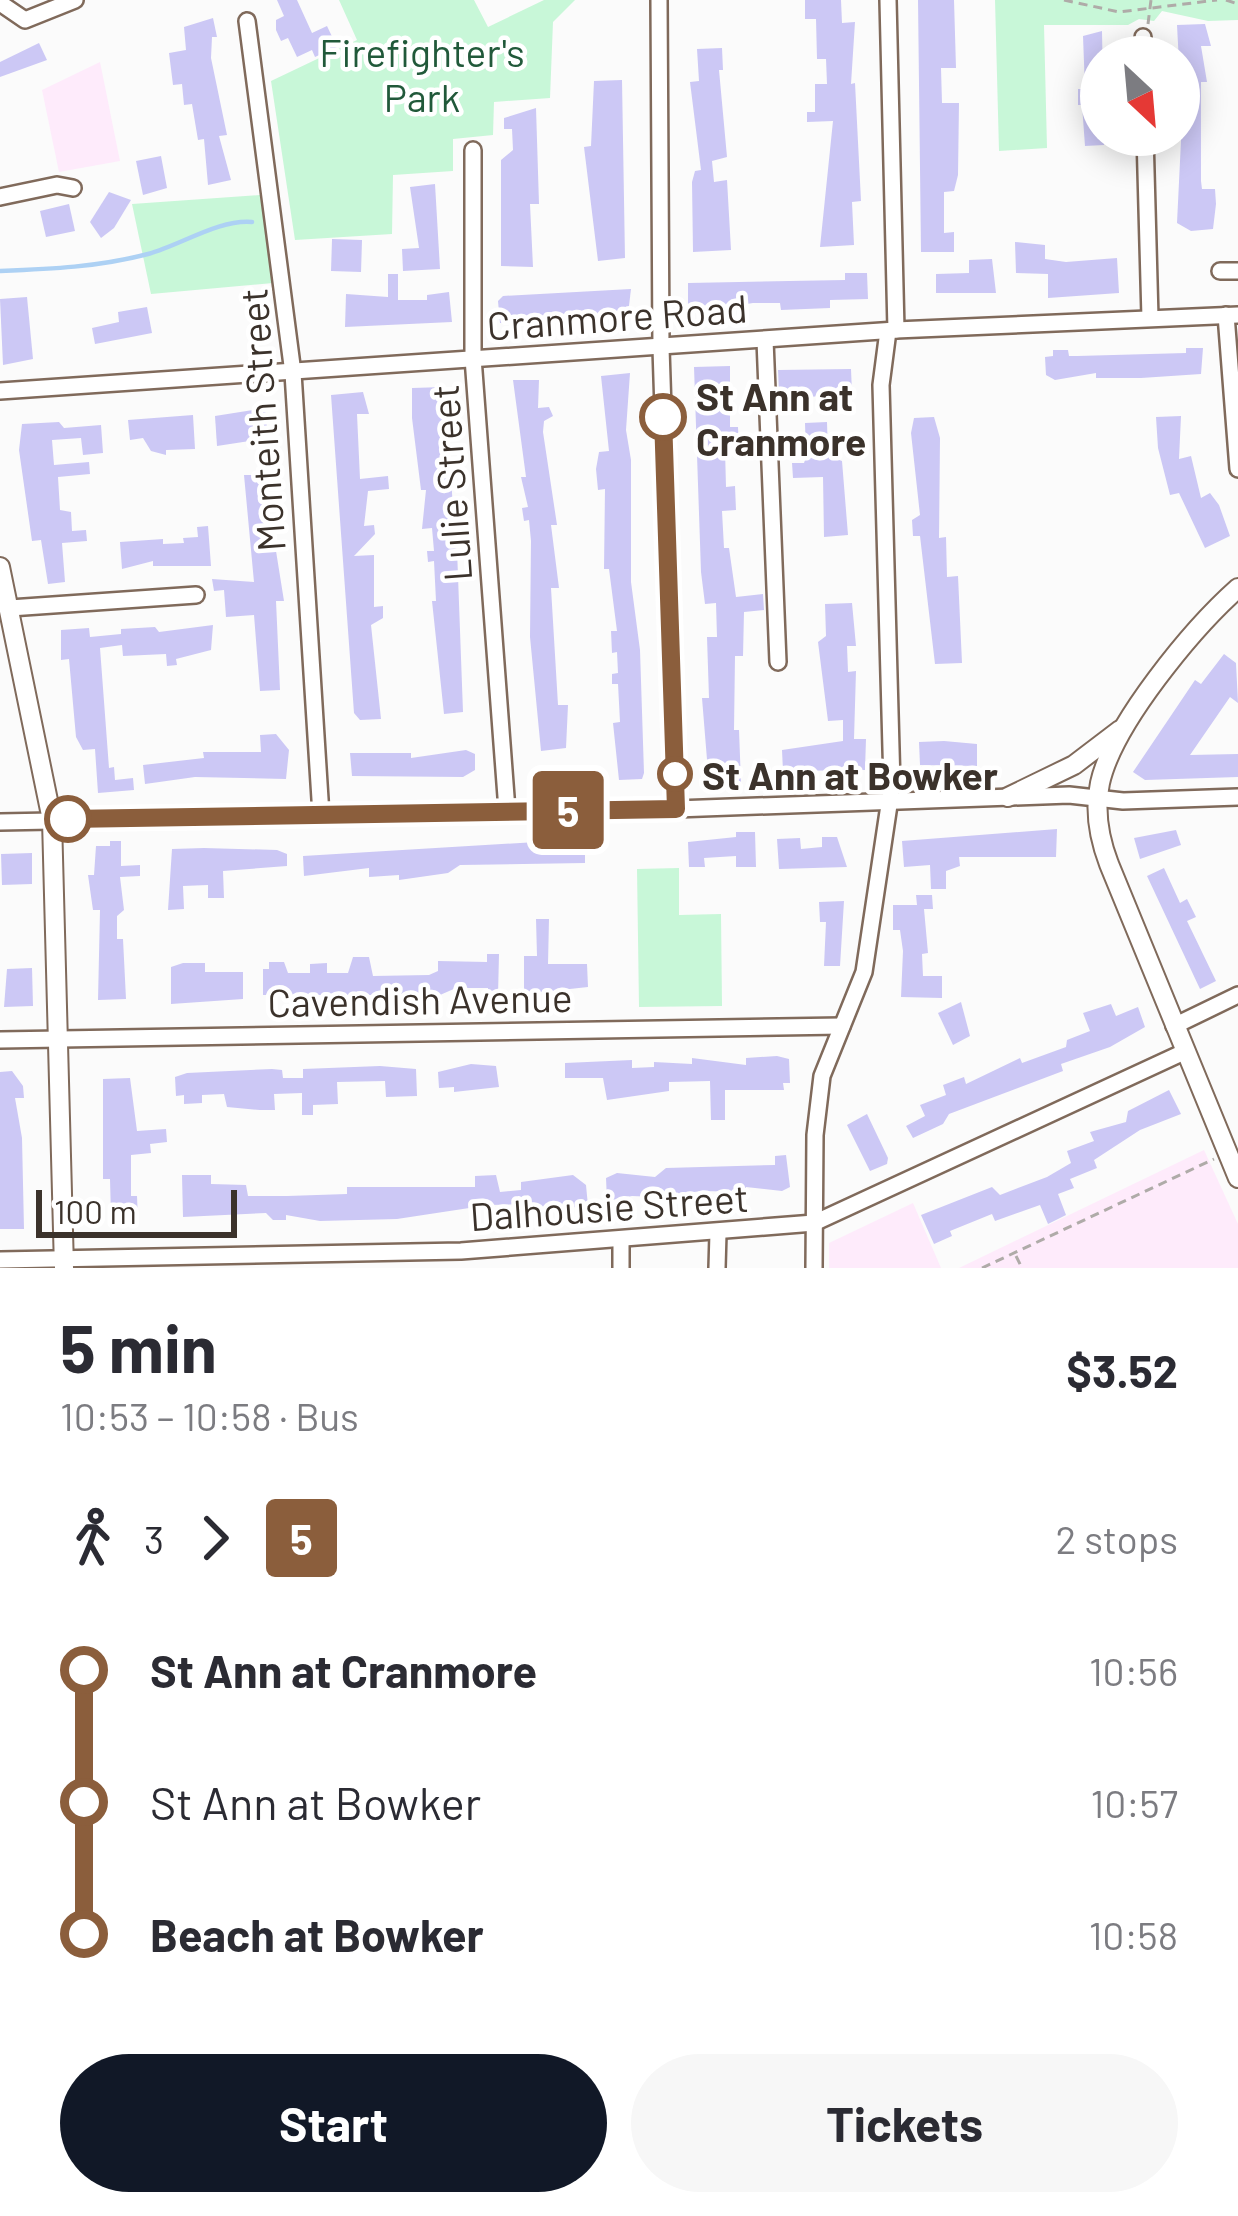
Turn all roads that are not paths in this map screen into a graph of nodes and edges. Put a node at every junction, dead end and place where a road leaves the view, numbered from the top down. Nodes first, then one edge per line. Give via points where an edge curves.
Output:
1 (75, 0) edge
2 (659, 0) edge
3 (887, 0) edge
4 (0, 2) edge
5 (247, 21) dead end
6 (472, 150) dead end
7 (1146, 156) edge
8 (73, 188) dead end
9 (0, 197) edge
10 (1232, 315) edge
11 (1150, 318) junction
12 (892, 330) junction
13 (764, 340) junction
14 (661, 348) junction
15 (473, 358) junction
16 (293, 374) junction
17 (0, 392) edge
18 (1238, 469) edge
19 (0, 566) edge
20 (1238, 588) edge
21 (196, 595) dead end
22 (10, 608) junction
23 (778, 662) dead end
24 (1128, 723) junction
25 (1112, 753) junction
26 (1008, 796) junction
27 (1098, 797) junction
28 (1238, 797) edge
29 (890, 800) junction
30 (1136, 800) junction
31 (676, 809) junction
32 (507, 810) junction
33 (321, 815) junction
34 (52, 820) junction
35 (0, 822) edge
36 (1238, 995) edge
37 (842, 1026) junction
38 (1174, 1026) junction
39 (61, 1039) junction
40 (0, 1040) edge
41 (1184, 1052) junction
42 (1238, 1178) edge
43 (814, 1223) junction
44 (718, 1232) junction
45 (621, 1240) junction
46 (0, 1260) edge
47 (64, 1263) edge
48 (621, 1268) edge
49 (717, 1268) edge
50 (814, 1268) edge

1 - 4 street via 25,20
2 - 14 street
3 - 12 street
5 - 16 street, Monteith Street
6 - 15 street, Lulie Street
7 - 11 street
8 - 9 street
10 - 11 street, Cranmore Road
10 - 18 street
11 - 12 street, Cranmore Road
12 - 13 street, Cranmore Road
12 - 29 street via 881,385
13 - 14 street, Cranmore Road
13 - 23 street
14 - 15 street, Cranmore Road
14 - 31 street
15 - 16 street, Cranmore Road
15 - 32 street, Lulie Street
16 - 17 street, Cranmore Road
16 - 33 street, Monteith Street
19 - 22 main road
20 - 24 main road
21 - 22 street
22 - 34 main road
24 - 25 main road
24 - 26 main road via 1074,765
25 - 27 main road
25 - 30 street via 1108,780
26 - 27 street
26 - 29 street
27 - 30 street
27 - 38 main road via 1101,843
28 - 30 street
29 - 31 street
29 - 37 street via 864,972
31 - 32 street
32 - 33 street
33 - 34 street
34 - 35 street
34 - 39 main road
36 - 38 street
37 - 39 street, Cavendish Avenue
37 - 43 street via 815,1123
38 - 41 main road
39 - 40 street, Cavendish Avenue
39 - 47 main road
41 - 42 main road
41 - 43 street, Dalhousie Street
43 - 44 street, Dalhousie Street
43 - 50 street
44 - 45 street, Dalhousie Street
44 - 49 street
45 - 47 street, Dalhousie Street
45 - 48 street
46 - 47 street, Dalhousie Street

